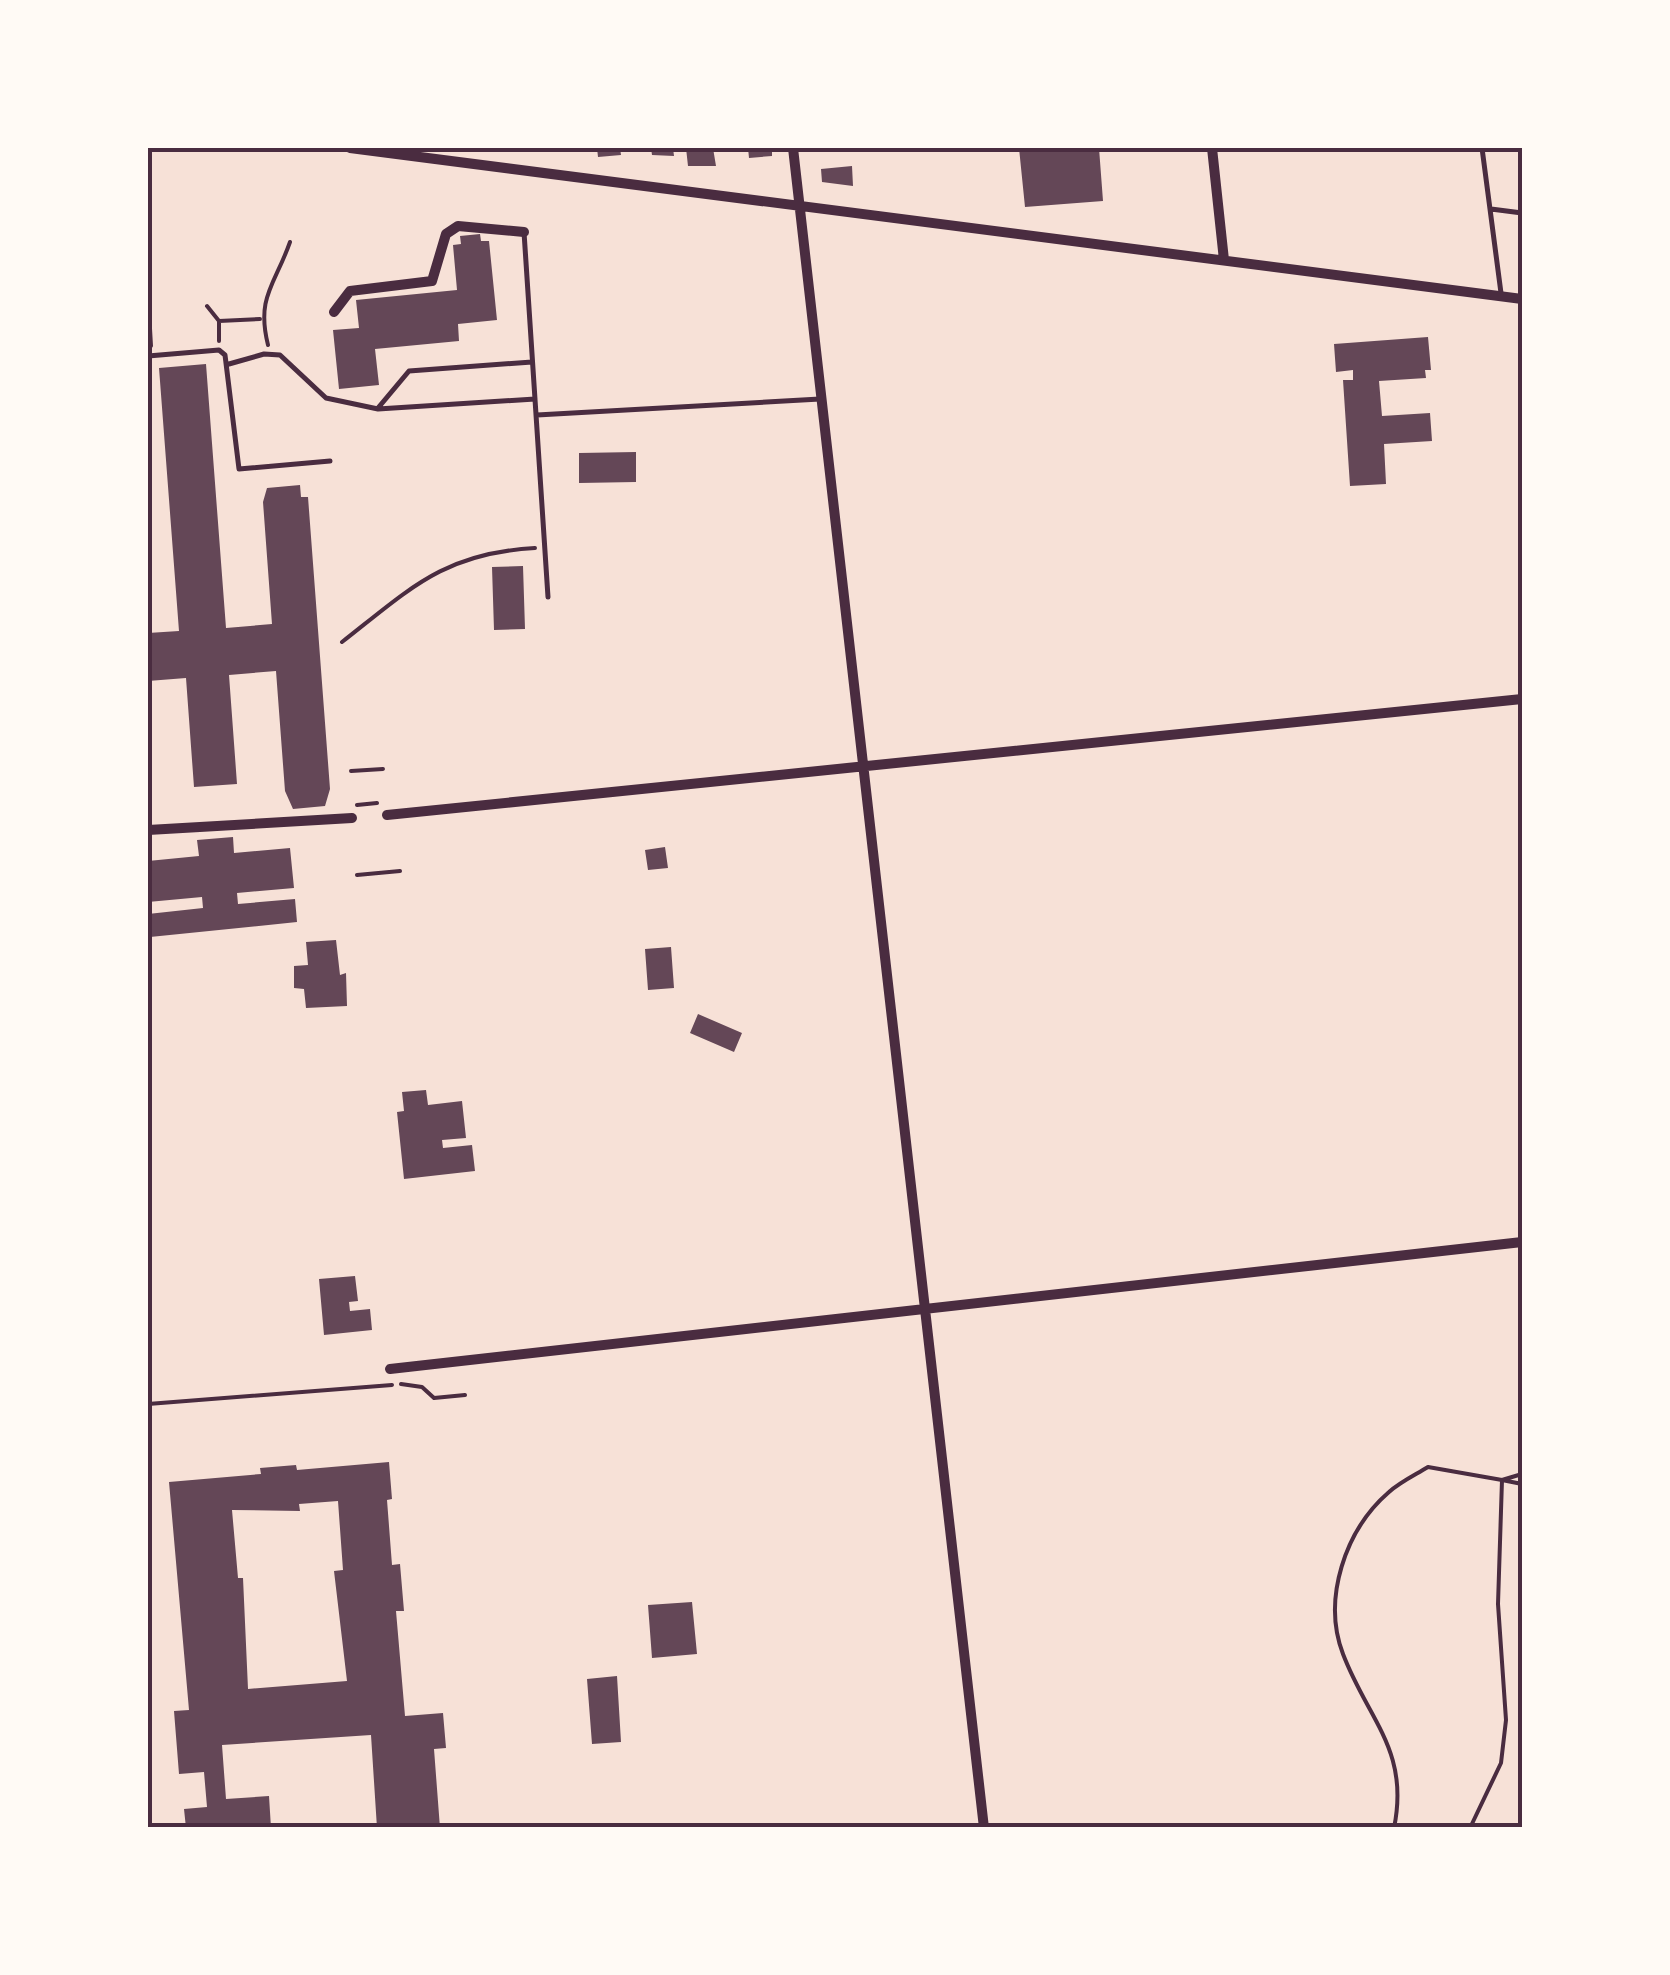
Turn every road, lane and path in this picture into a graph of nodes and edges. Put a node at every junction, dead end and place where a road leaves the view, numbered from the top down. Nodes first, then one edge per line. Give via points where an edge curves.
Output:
1 (350, 148) edge
2 (793, 148) edge
3 (1212, 148) edge
4 (1482, 148) edge
5 (377, 149) edge
6 (801, 206) junction
7 (1490, 209) junction
8 (1522, 213) edge
9 (524, 232) joint
10 (290, 242) dead end
11 (1224, 260) junction
12 (1502, 296) junction
13 (1522, 299) edge
14 (206, 306) dead end
15 (149, 311) edge
16 (334, 312) dead end
17 (262, 318) junction
18 (219, 321) junction
19 (219, 350) junction
20 (270, 353) junction
21 (149, 356) edge
22 (532, 362) junction
23 (229, 364) junction
24 (823, 399) junction
25 (535, 400) junction
26 (378, 409) junction
27 (536, 416) junction
28 (330, 461) dead end
29 (544, 547) junction
30 (548, 596) dead end
31 (342, 642) dead end
32 (1522, 700) edge
33 (864, 766) junction
34 (383, 769) dead end
35 (351, 772) dead end
36 (352, 812) joint
37 (387, 815) joint
38 (148, 830) edge
39 (400, 871) dead end
40 (356, 874) dead end
41 (1522, 1242) edge
42 (926, 1309) junction
43 (390, 1369) dead end
44 (465, 1396) dead end
45 (148, 1404) edge
46 (1522, 1474) edge
47 (1502, 1480) junction
48 (1522, 1484) edge
49 (984, 1828) edge
50 (1394, 1828) edge
51 (1470, 1828) edge

1 - 5 street
2 - 6 street
3 - 11 street
4 - 7 lane
5 - 6 street
6 - 11 street
6 - 24 street
7 - 8 lane
7 - 12 lane
9 - 16 street via 458,226 446,234 432,281 350,291
9 - 22 lane
10 - 17 path via 263,298
11 - 12 street
12 - 13 street
14 - 18 path
15 - 21 path
17 - 18 path
17 - 20 path
18 - 19 path
19 - 21 lane
19 - 23 lane
20 - 23 lane
20 - 26 lane via 326,398
22 - 25 lane
22 - 26 lane via 409,371
23 - 28 lane via 239,469
24 - 27 lane
24 - 33 street
25 - 26 lane
25 - 27 lane
27 - 29 lane
29 - 30 lane
29 - 31 path via 495,550 451,563
32 - 33 street
33 - 37 street
33 - 42 street
34 - 35 path
36 - 37 path via 385,803
36 - 38 street
39 - 40 path
41 - 42 street
42 - 43 street
42 - 49 street
44 - 45 path via 434,1398 408,1384
46 - 47 path
47 - 48 path
47 - 50 path via 1428,1466 1388,1492 1358,1530 1338,1572 1342,1654 1398,1772
47 - 51 path via 1498,1604 1506,1720 1501,1763

